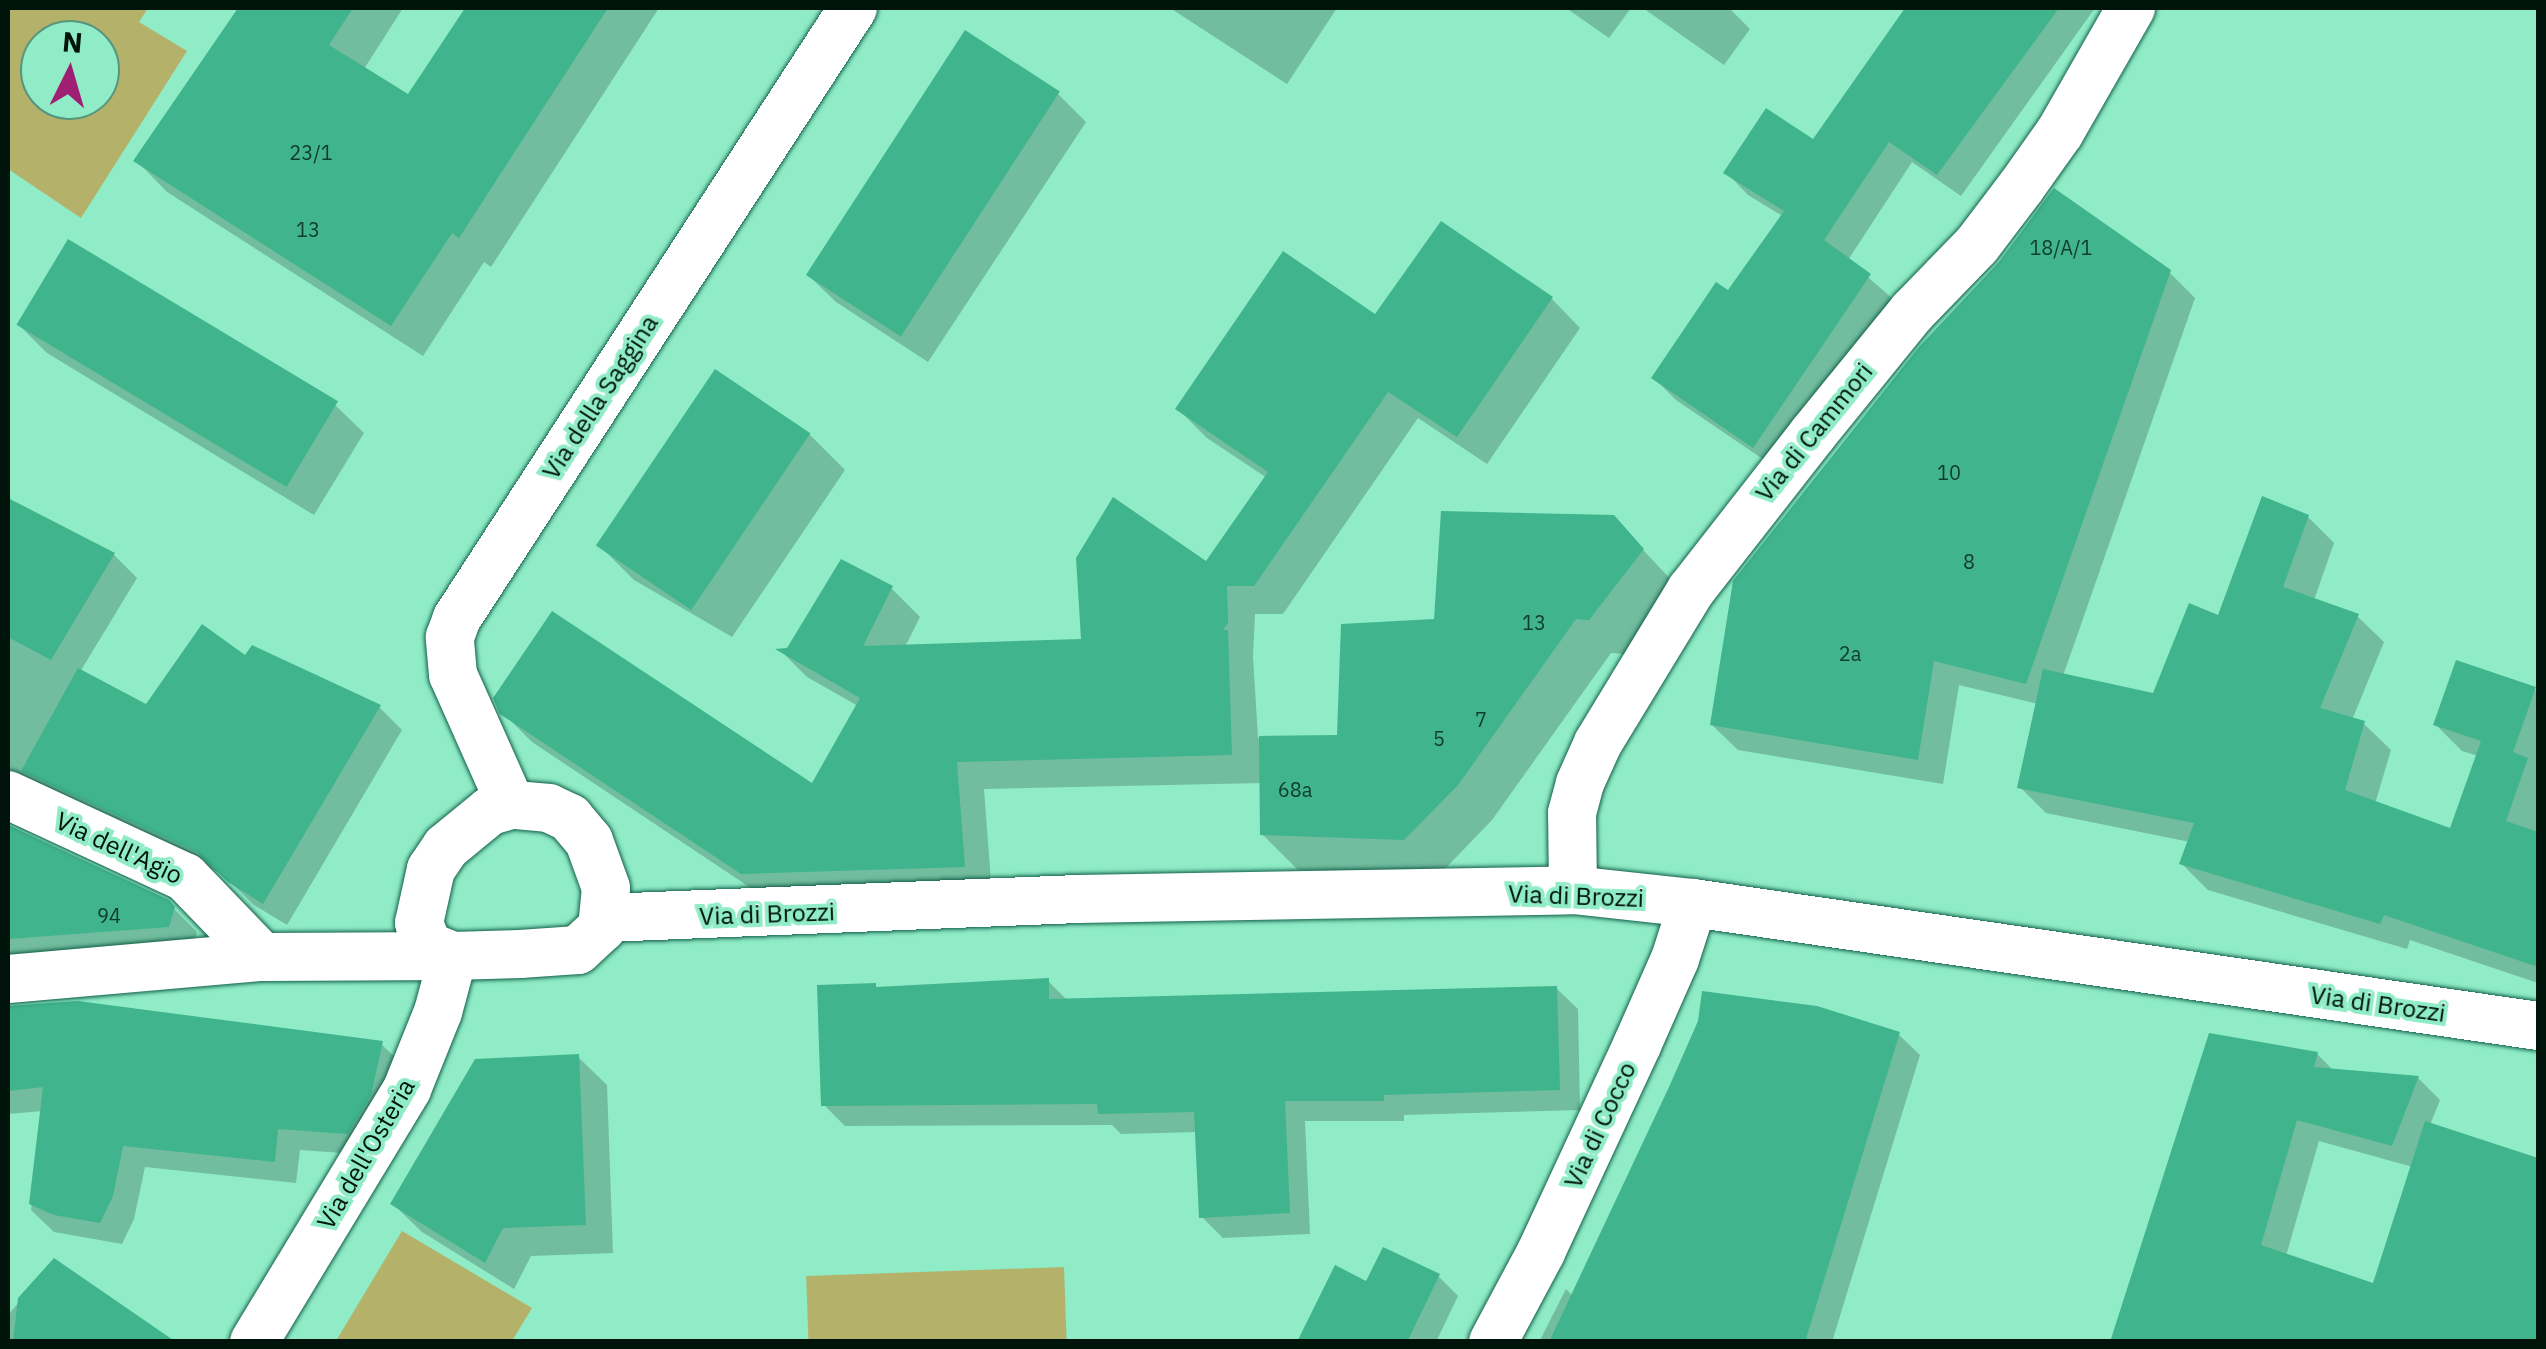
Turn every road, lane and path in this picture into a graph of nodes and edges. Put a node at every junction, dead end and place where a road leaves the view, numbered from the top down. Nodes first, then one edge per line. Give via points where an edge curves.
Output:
1 (853, 8) edge
2 (2131, 8) edge
3 (8, 795) edge
4 (511, 805) junction
5 (1573, 890) junction
6 (1692, 902) junction
7 (605, 918) junction
8 (453, 956) junction
9 (262, 957) junction
10 (8, 979) edge
11 (2538, 1026) edge
12 (254, 1342) edge
13 (1493, 1342) edge

1 - 4 street, Via della Saggina via 457,618 450,638 452,675
2 - 5 street, Via di Cammori via 2021,187 1912,312 1691,590 1580,783 1572,813
3 - 9 street, Via dell'Agio via 185,876
4 - 7 street via 549,808 570,818 589,841 606,888
4 - 8 street via 466,826 430,869 421,900 422,939
5 - 6 street, Via di Brozzi
5 - 7 street, Via di Brozzi via 1078,899
6 - 11 street, Via di Brozzi
6 - 13 street, Via di Cocco via 1637,1045
7 - 8 street via 589,944 566,953
8 - 9 street
8 - 12 street, Via dell'Osteria via 407,1089
9 - 10 street

